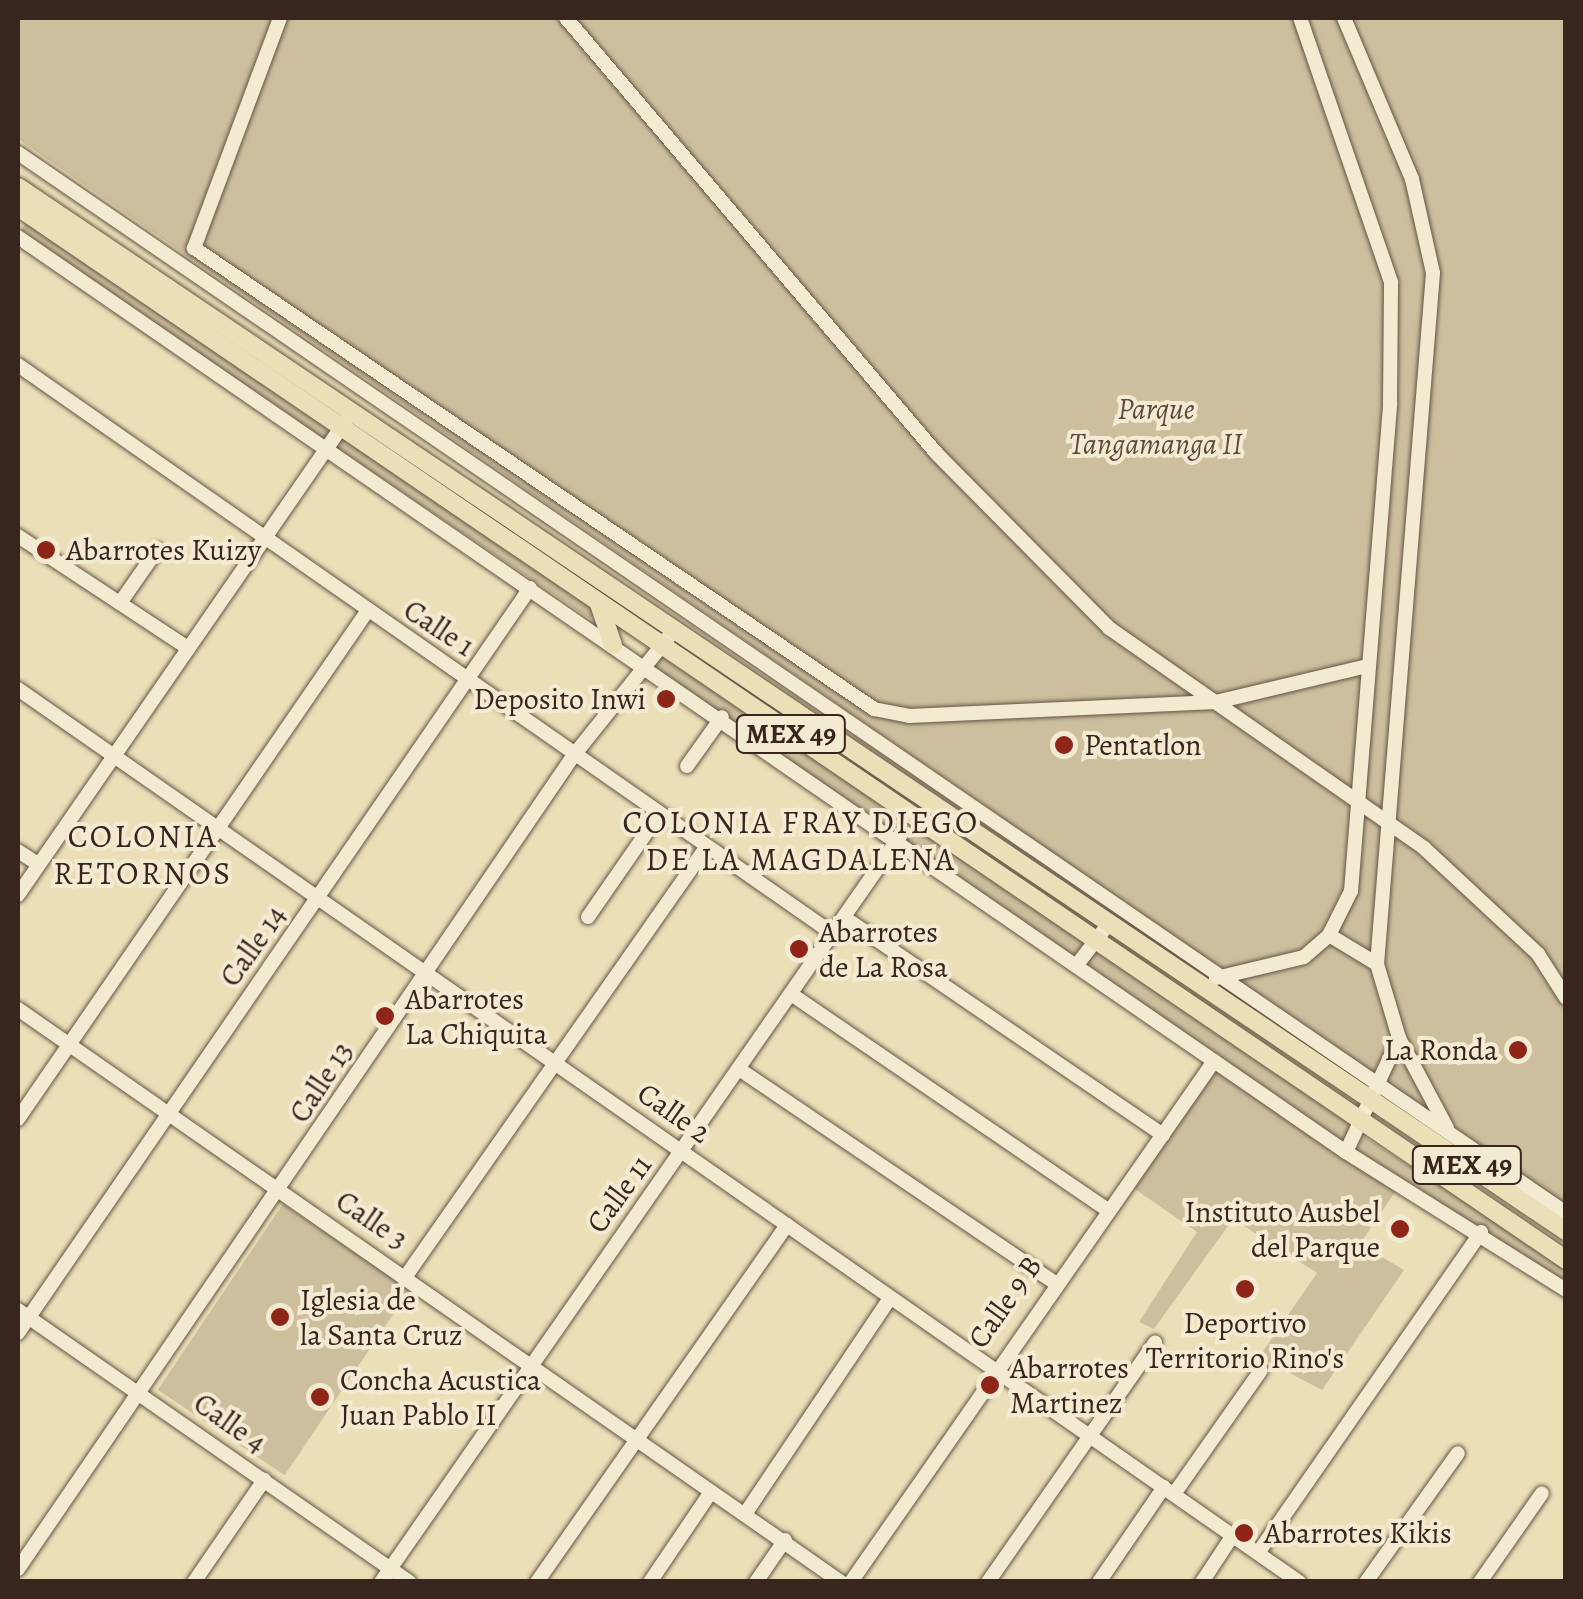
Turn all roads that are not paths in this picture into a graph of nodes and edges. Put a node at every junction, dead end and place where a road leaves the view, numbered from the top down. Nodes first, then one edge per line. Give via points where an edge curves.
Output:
1 (280, 18) edge
2 (566, 18) edge
3 (1300, 18) edge
4 (1344, 18) edge
5 (18, 153) edge
6 (43, 171) junction
7 (18, 187) edge
8 (24, 211) edge
9 (18, 237) edge
10 (88, 256) junction
11 (74, 275) junction
12 (168, 310) junction
13 (154, 329) junction
14 (232, 330) junction
15 (207, 364) junction
16 (18, 366) edge
17 (347, 419) junction
18 (329, 447) junction
19 (445, 464) junction
20 (428, 488) junction
21 (414, 506) junction
22 (18, 536) edge
23 (263, 542) junction
24 (156, 550) dead end
25 (530, 588) junction
26 (120, 603) junction
27 (598, 604) junction
28 (366, 613) junction
29 (674, 628) junction
30 (613, 645) junction
31 (662, 647) junction
32 (188, 648) junction
33 (1367, 666) junction
34 (647, 668) junction
35 (470, 680) junction
36 (774, 686) junction
37 (18, 688) edge
38 (1216, 702) junction
39 (757, 711) junction
40 (722, 718) junction
41 (743, 731) junction
42 (574, 755) junction
43 (114, 756) junction
44 (686, 766) dead end
45 (1356, 799) junction
46 (658, 816) junction
47 (1392, 828) junction
48 (216, 832) junction
49 (900, 836) junction
50 (705, 849) junction
51 (18, 851) edge
52 (38, 864) junction
53 (18, 895) edge
54 (318, 902) junction
55 (588, 918) dead end
56 (845, 918) junction
57 (1110, 922) junction
58 (832, 933) junction
59 (1329, 935) junction
60 (1096, 941) junction
61 (1378, 964) junction
62 (1076, 966) junction
63 (425, 974) junction
64 (1192, 978) junction
65 (1218, 978) junction
66 (791, 994) junction
67 (1566, 998) edge
68 (18, 1009) edge
69 (1399, 1038) junction
70 (70, 1045) junction
71 (1214, 1061) junction
72 (561, 1067) junction
73 (739, 1070) junction
74 (1373, 1093) junction
75 (169, 1113) junction
76 (18, 1119) edge
77 (1364, 1123) junction
78 (1449, 1132) junction
79 (1163, 1135) junction
80 (1346, 1152) junction
81 (683, 1153) junction
82 (1483, 1166) junction
83 (282, 1192) junction
84 (1105, 1208) junction
85 (1566, 1213) edge
86 (787, 1225) junction
87 (1566, 1231) edge
88 (1481, 1232) junction
89 (1566, 1260) edge
90 (406, 1276) junction
91 (1054, 1282) junction
92 (1566, 1290) edge
93 (890, 1298) junction
94 (23, 1314) edge
95 (18, 1332) edge
96 (1154, 1343) dead end
97 (530, 1365) junction
98 (993, 1367) junction
99 (1260, 1370) dead end
100 (137, 1392) junction
101 (1089, 1434) junction
102 (640, 1440) junction
103 (1458, 1452) dead end
104 (264, 1480) junction
105 (1169, 1491) junction
106 (712, 1492) junction
107 (1542, 1493) dead end
108 (745, 1514) junction
109 (1233, 1535) junction
110 (785, 1540) junction
111 (1258, 1553) junction
112 (390, 1568) junction
113 (18, 1569) edge
114 (194, 1582) edge
115 (380, 1582) edge
116 (410, 1582) edge
117 (537, 1582) edge
118 (650, 1582) edge
119 (756, 1582) edge
120 (840, 1582) edge
121 (850, 1582) edge
122 (988, 1582) edge
123 (1099, 1582) edge
124 (1202, 1582) edge
125 (1300, 1582) edge
126 (1366, 1582) edge
127 (1480, 1582) edge

1 - 38 street via 194,248 874,709 909,716
2 - 38 street via 937,454 1109,628
3 - 33 street via 1391,282
4 - 47 street via 1412,179 1433,274
5 - 6 street
6 - 8 street
6 - 14 street
7 - 8 main road, MEX 49
8 - 10 main road, MEX 49
8 - 14 main road, MEX 49
9 - 11 street
10 - 11 street
10 - 12 main road, MEX 49
11 - 13 street
12 - 13 street
12 - 14 main road, MEX 49
13 - 15 street
14 - 15 street
14 - 17 main road, MEX 49
14 - 19 street
15 - 18 street
16 - 23 street, Calle 1
17 - 18 street
17 - 19 main road, MEX 49
17 - 20 main road, MEX 49
18 - 21 street
18 - 23 street
19 - 20 street
19 - 29 main road, MEX 49
19 - 36 street
20 - 21 street
20 - 27 main road, MEX 49
21 - 25 street
22 - 26 street
23 - 28 street, Calle 1
23 - 32 street
24 - 26 street
25 - 30 street
25 - 35 street, Calle 14
26 - 32 street
27 - 30 main road
27 - 31 main road, MEX 49
28 - 35 street, Calle 1
28 - 48 street
29 - 31 street, Calle 13
29 - 36 main road, MEX 49
30 - 34 street
31 - 34 street, Calle 13
31 - 39 main road, MEX 49
32 - 43 street
33 - 38 street
33 - 45 street
34 - 40 street
34 - 42 street, Calle 13
35 - 42 street, Calle 1
35 - 54 street, Calle 14
36 - 39 street
36 - 57 main road, MEX 49
36 - 65 street
37 - 43 street, Calle 2
38 - 45 street
39 - 41 street
39 - 60 main road, MEX 49
40 - 41 street
40 - 44 street
41 - 49 street
42 - 46 street, Calle 1
42 - 63 street, Calle 13
43 - 48 street, Calle 2
43 - 52 street
45 - 47 street
45 - 59 street via 1351,891
46 - 50 street, Calle 1
46 - 55 street
47 - 61 street
47 - 67 street via 1538,954
48 - 54 street, Calle 2
48 - 70 street
49 - 56 street, Calle 11
49 - 62 street
50 - 58 street, Calle 1
50 - 72 street
51 - 52 street
52 - 53 street
54 - 63 street, Calle 2
54 - 75 street, Calle 14
56 - 58 street, Calle 11
56 - 79 street
57 - 60 street
57 - 64 main road, MEX 49
58 - 66 street, Calle 11
59 - 61 street
59 - 65 street via 1270,970
60 - 62 street
60 - 77 main road, MEX 49
61 - 69 street
62 - 71 street
63 - 72 street, Calle 2
63 - 83 street, Calle 13
64 - 65 street
64 - 74 main road, MEX 49
65 - 74 street
66 - 73 street, Calle 11
66 - 84 street
68 - 70 street, Calle 3
69 - 74 street
69 - 78 street
70 - 75 street, Calle 3
70 - 76 street
71 - 79 street, Calle 9 B
71 - 80 street
72 - 81 street, Calle 2
72 - 90 street
73 - 81 street, Calle 11
73 - 91 street
74 - 77 street
74 - 78 street
74 - 82 main road, MEX 49
75 - 83 street, Calle 3
75 - 94 street, Calle 14
77 - 80 street
77 - 89 main road, MEX 49
78 - 82 street
79 - 84 street, Calle 9 B
80 - 88 street
81 - 86 street, Calle 2
81 - 97 street, Calle 11
82 - 85 street
82 - 87 main road, MEX 49
83 - 90 street, Calle 3
83 - 100 street, Calle 13
84 - 91 street, Calle 9 B
86 - 93 street, Calle 2
86 - 102 street
88 - 92 street
88 - 111 street
90 - 97 street, Calle 3
91 - 98 street, Calle 9 B
93 - 98 street, Calle 2
93 - 108 street
94 - 95 street, Calle 14
94 - 100 street, Calle 4
96 - 101 street
97 - 102 street, Calle 3
97 - 112 street, Calle 11
98 - 101 street, Calle 2
98 - 121 street, Calle 9 B
99 - 105 street
100 - 104 street, Calle 4
100 - 113 street, Calle 13
101 - 105 street, Calle 2
101 - 122 street
102 - 106 street, Calle 3
102 - 117 street
103 - 126 street
104 - 112 street, Calle 4
104 - 114 street
105 - 109 street, Calle 2
105 - 123 street
106 - 108 street, Calle 3
106 - 118 street
107 - 127 street
108 - 110 street, Calle 3
109 - 111 street, Calle 2
109 - 124 street
110 - 119 street
110 - 120 street, Calle 3
111 - 125 street, Calle 2
112 - 115 street, Calle 11
112 - 116 street, Calle 4

